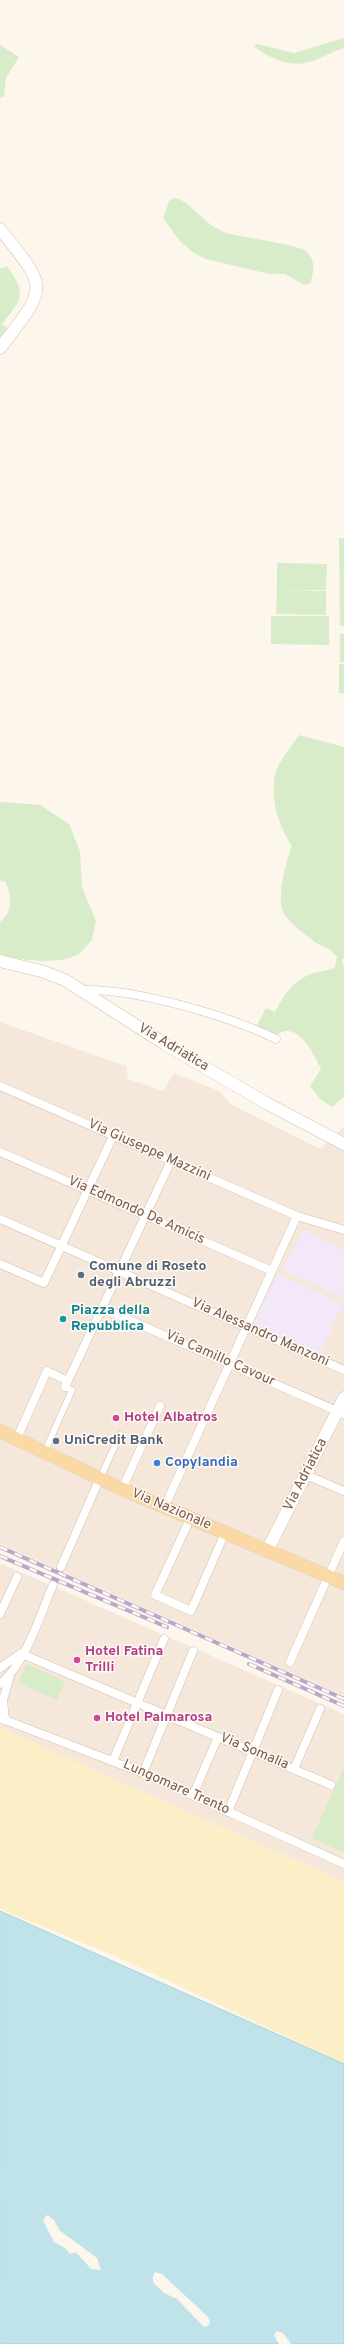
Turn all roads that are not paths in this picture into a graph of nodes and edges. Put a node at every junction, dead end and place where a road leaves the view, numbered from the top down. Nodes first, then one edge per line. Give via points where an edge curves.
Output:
1 (0, 229) edge
2 (0, 348) edge
3 (0, 961) edge
4 (82, 990) junction
5 (276, 1039) dead end
6 (0, 1086) edge
7 (113, 1136) junction
8 (344, 1144) edge
9 (0, 1152) edge
10 (171, 1161) junction
11 (87, 1190) junction
12 (145, 1215) junction
13 (298, 1216) junction
14 (0, 1219) edge
15 (344, 1230) edge
16 (61, 1246) junction
17 (0, 1264) edge
18 (272, 1271) junction
19 (119, 1272) junction
20 (102, 1308) junction
21 (246, 1327) junction
22 (230, 1363) junction
23 (344, 1370) edge
24 (67, 1384) junction
25 (344, 1398) edge
26 (160, 1406) dead end
27 (341, 1413) edge
28 (0, 1431) edge
29 (120, 1435) dead end
30 (17, 1438) junction
31 (45, 1450) junction
32 (306, 1475) junction
33 (100, 1478) junction
34 (122, 1490) junction
35 (344, 1491) edge
36 (164, 1508) junction
37 (190, 1519) junction
38 (225, 1533) junction
39 (344, 1541) edge
40 (267, 1551) junction
41 (61, 1567) tunnel mouth
42 (328, 1576) junction
43 (17, 1577) dead end
44 (344, 1583) edge
45 (53, 1585) tunnel mouth
46 (0, 1614) edge
47 (164, 1639) dead end
48 (193, 1651) dead end
49 (24, 1652) junction
50 (0, 1660) edge
51 (290, 1662) dead end
52 (0, 1668) edge
53 (10, 1670) junction
54 (0, 1684) edge
55 (278, 1690) dead end
56 (137, 1703) junction
57 (0, 1708) edge
58 (320, 1709) dead end
59 (167, 1715) junction
60 (2, 1719) edge
61 (218, 1737) junction
62 (253, 1752) junction
63 (113, 1761) junction
64 (294, 1769) junction
65 (143, 1773) junction
66 (331, 1785) dead end
67 (193, 1795) junction
68 (228, 1812) junction
69 (344, 1864) edge

1 - 2 main road via 35,276 38,292 33,305
3 - 4 main road, Via Adriatica via 48,973
4 - 5 street via 104,990 157,1000 252,1027
4 - 8 main road, Via Adriatica via 164,1044
6 - 7 street, Via Giuseppe Mazzini
7 - 10 street, Via Giuseppe Mazzini
7 - 11 street
9 - 11 street, Via Edmondo De Amicis
10 - 12 street
10 - 13 street, Via Giuseppe Mazzini
11 - 12 street, Via Edmondo De Amicis
11 - 16 street
12 - 18 street, Via Edmondo De Amicis
12 - 19 street
13 - 15 street, Via Giuseppe Mazzini
13 - 18 street
14 - 16 street, Via Alessandro Manzoni
16 - 17 street via 44,1283
16 - 19 street, Via Alessandro Manzoni
18 - 21 street
19 - 20 street
19 - 21 street, Via Alessandro Manzoni
20 - 22 street, Via Camillo Cavour
20 - 24 street
21 - 22 street
21 - 23 street, Via Alessandro Manzoni
22 - 27 street, Via Camillo Cavour
22 - 36 street
24 - 30 street via 47,1371
24 - 31 street via 72,1390
25 - 27 main road, Via Adriatica
26 - 34 street
27 - 32 main road, Via Adriatica
28 - 30 main road, Via Nazionale
29 - 33 street
30 - 31 main road, Via Nazionale
31 - 33 main road, Via Nazionale
32 - 35 street
32 - 40 main road, Via Adriatica
33 - 34 main road, Via Nazionale
33 - 41 street
34 - 36 main road, Via Nazionale
36 - 37 main road, Via Nazionale
37 - 38 main road, Via Nazionale
37 - 38 street via 155,1595 190,1611
38 - 40 main road, Via Nazionale
39 - 42 street
40 - 42 main road, Via Nazionale
42 - 44 main road, Via Nazionale
42 - 51 street
43 - 46 street
45 - 49 street
47 - 56 street
48 - 59 street
49 - 53 street
49 - 56 street, Via Somalia
50 - 53 street
52 - 53 street
53 - 54 street
53 - 60 street via 3,1700
55 - 62 street
56 - 59 street, Via Somalia
56 - 63 street
57 - 60 street
58 - 64 street
59 - 61 street, Via Somalia
59 - 65 street
60 - 63 street, Lungomare Trento
61 - 62 street, Via Somalia
61 - 67 street
62 - 64 street, Via Somalia
62 - 68 street
63 - 65 street, Lungomare Trento
64 - 66 street, Via Somalia
65 - 67 street, Lungomare Trento
67 - 68 street, Lungomare Trento
68 - 69 street, Lungomare Trento

